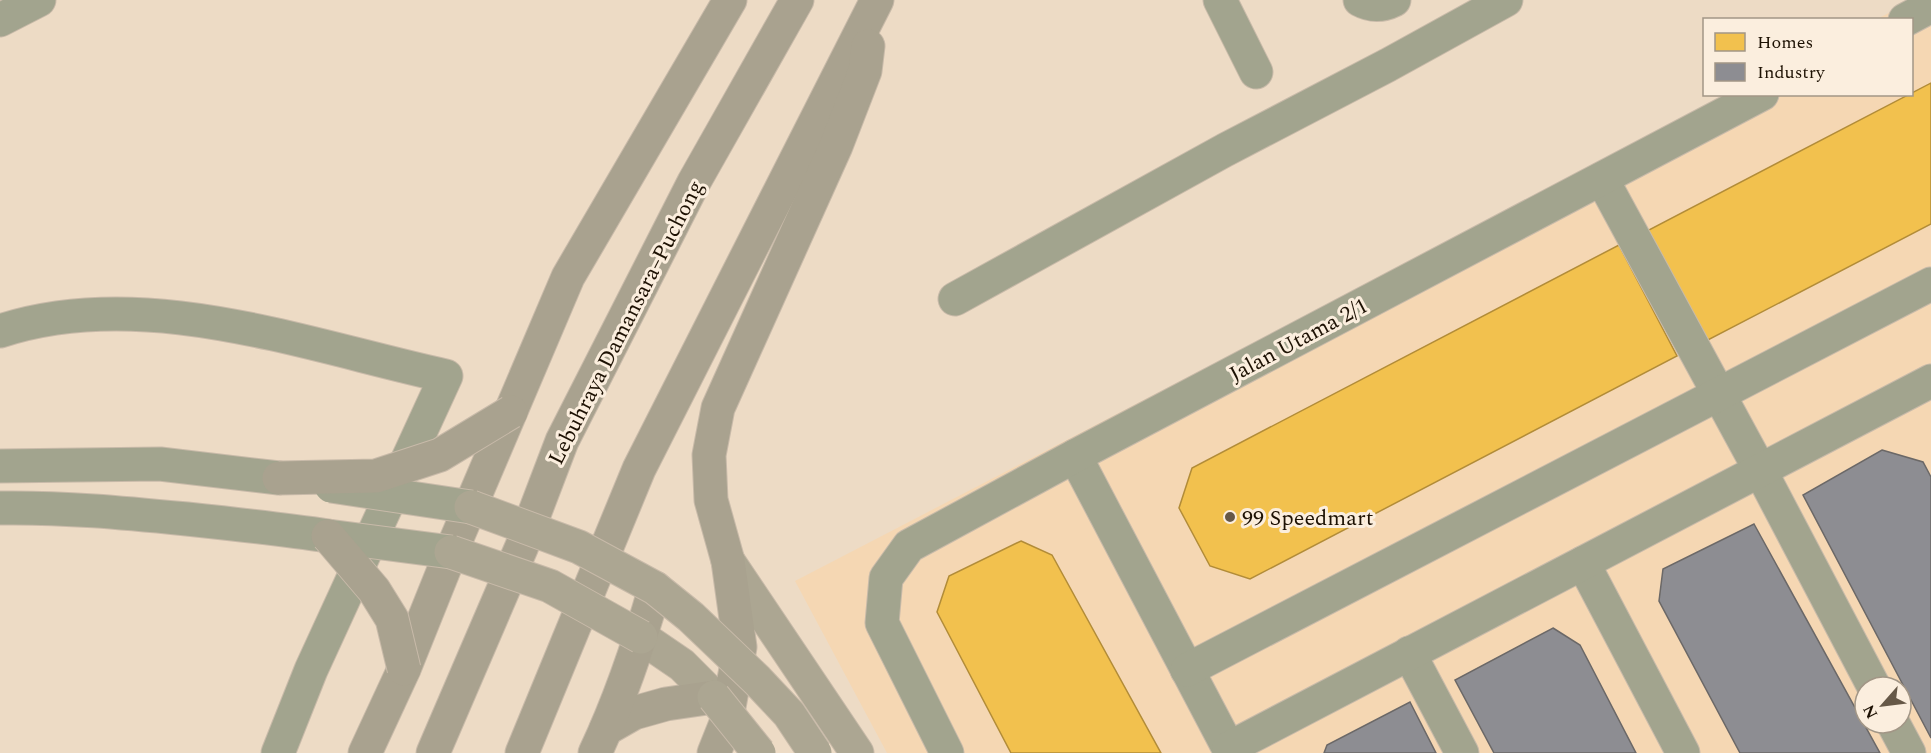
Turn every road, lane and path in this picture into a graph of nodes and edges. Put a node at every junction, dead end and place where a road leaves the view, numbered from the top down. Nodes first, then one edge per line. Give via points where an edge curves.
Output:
1 (39, 0) edge
2 (797, 0) edge
3 (1220, 0) edge
4 (1360, 0) edge
5 (1394, 0) edge
6 (1506, 0) edge
7 (876, 2) edge
8 (726, 6) edge
9 (1931, 6) edge
10 (1909, 18) edge
11 (0, 20) edge
12 (1256, 72) dead end
13 (1758, 96) edge
14 (1602, 179) junction
15 (1931, 284) edge
16 (956, 299) dead end
17 (0, 331) edge
18 (1930, 383) edge
19 (1719, 394) junction
20 (511, 412) junction
21 (1075, 456) junction
22 (0, 466) edge
23 (1760, 470) junction
24 (279, 478) junction
25 (471, 507) junction
26 (0, 508) edge
27 (328, 536) junction
28 (451, 552) junction
29 (728, 561) junction
30 (1583, 563) junction
31 (655, 588) junction
32 (641, 637) junction
33 (1409, 653) junction
34 (404, 669) junction
35 (1187, 670) junction
36 (1868, 675) edge
37 (714, 697) junction
38 (1899, 735) edge
39 (601, 741) edge
40 (1230, 750) edge
41 (278, 753) edge
42 (365, 753) edge
43 (433, 753) edge
44 (522, 753) edge
45 (714, 753) edge
46 (759, 753) edge
47 (815, 753) edge
48 (857, 753) edge
49 (947, 753) edge
50 (1462, 753) edge
51 (1683, 753) edge
52 (1909, 753) edge

1 - 11 street
2 - 43 highway, Lebuhraya Damansara–Puchong via 694,182 562,441 522,546
3 - 12 street
4 - 5 street via 1369,5
6 - 16 street
7 - 29 highway via 865,71 836,146 718,408 709,454 711,500
7 - 44 highway via 639,469
8 - 20 highway via 568,277
9 - 10 street
13 - 14 street, Jalan Utama 2/1
14 - 19 street
14 - 21 street, Jalan Utama 2/1
15 - 19 street
17 - 41 street via 106,312 208,321 446,376 311,670
18 - 23 street
19 - 23 street
19 - 35 street
20 - 24 highway, bridge via 440,454 376,476
20 - 25 highway
21 - 35 street
21 - 49 street, Jalan Utama 2/1 via 909,546 886,578 882,623
22 - 24 street via 160,464
23 - 30 street
23 - 36 street
24 - 25 street, bridge
25 - 28 highway
25 - 31 main road, bridge via 579,547
26 - 27 street via 52,508
27 - 28 street, bridge
27 - 34 highway, bridge via 374,590 392,619
28 - 32 main road, bridge via 550,586
28 - 34 highway
29 - 45 highway via 740,647 726,723
29 - 48 main road
30 - 33 street
30 - 51 street
31 - 32 highway
31 - 47 main road, bridge via 692,617 757,680 789,714
32 - 37 main road via 682,665
32 - 39 highway
33 - 40 street
33 - 50 street
34 - 42 highway
35 - 40 street
37 - 39 highway via 634,713
37 - 46 main road, bridge
38 - 52 street

